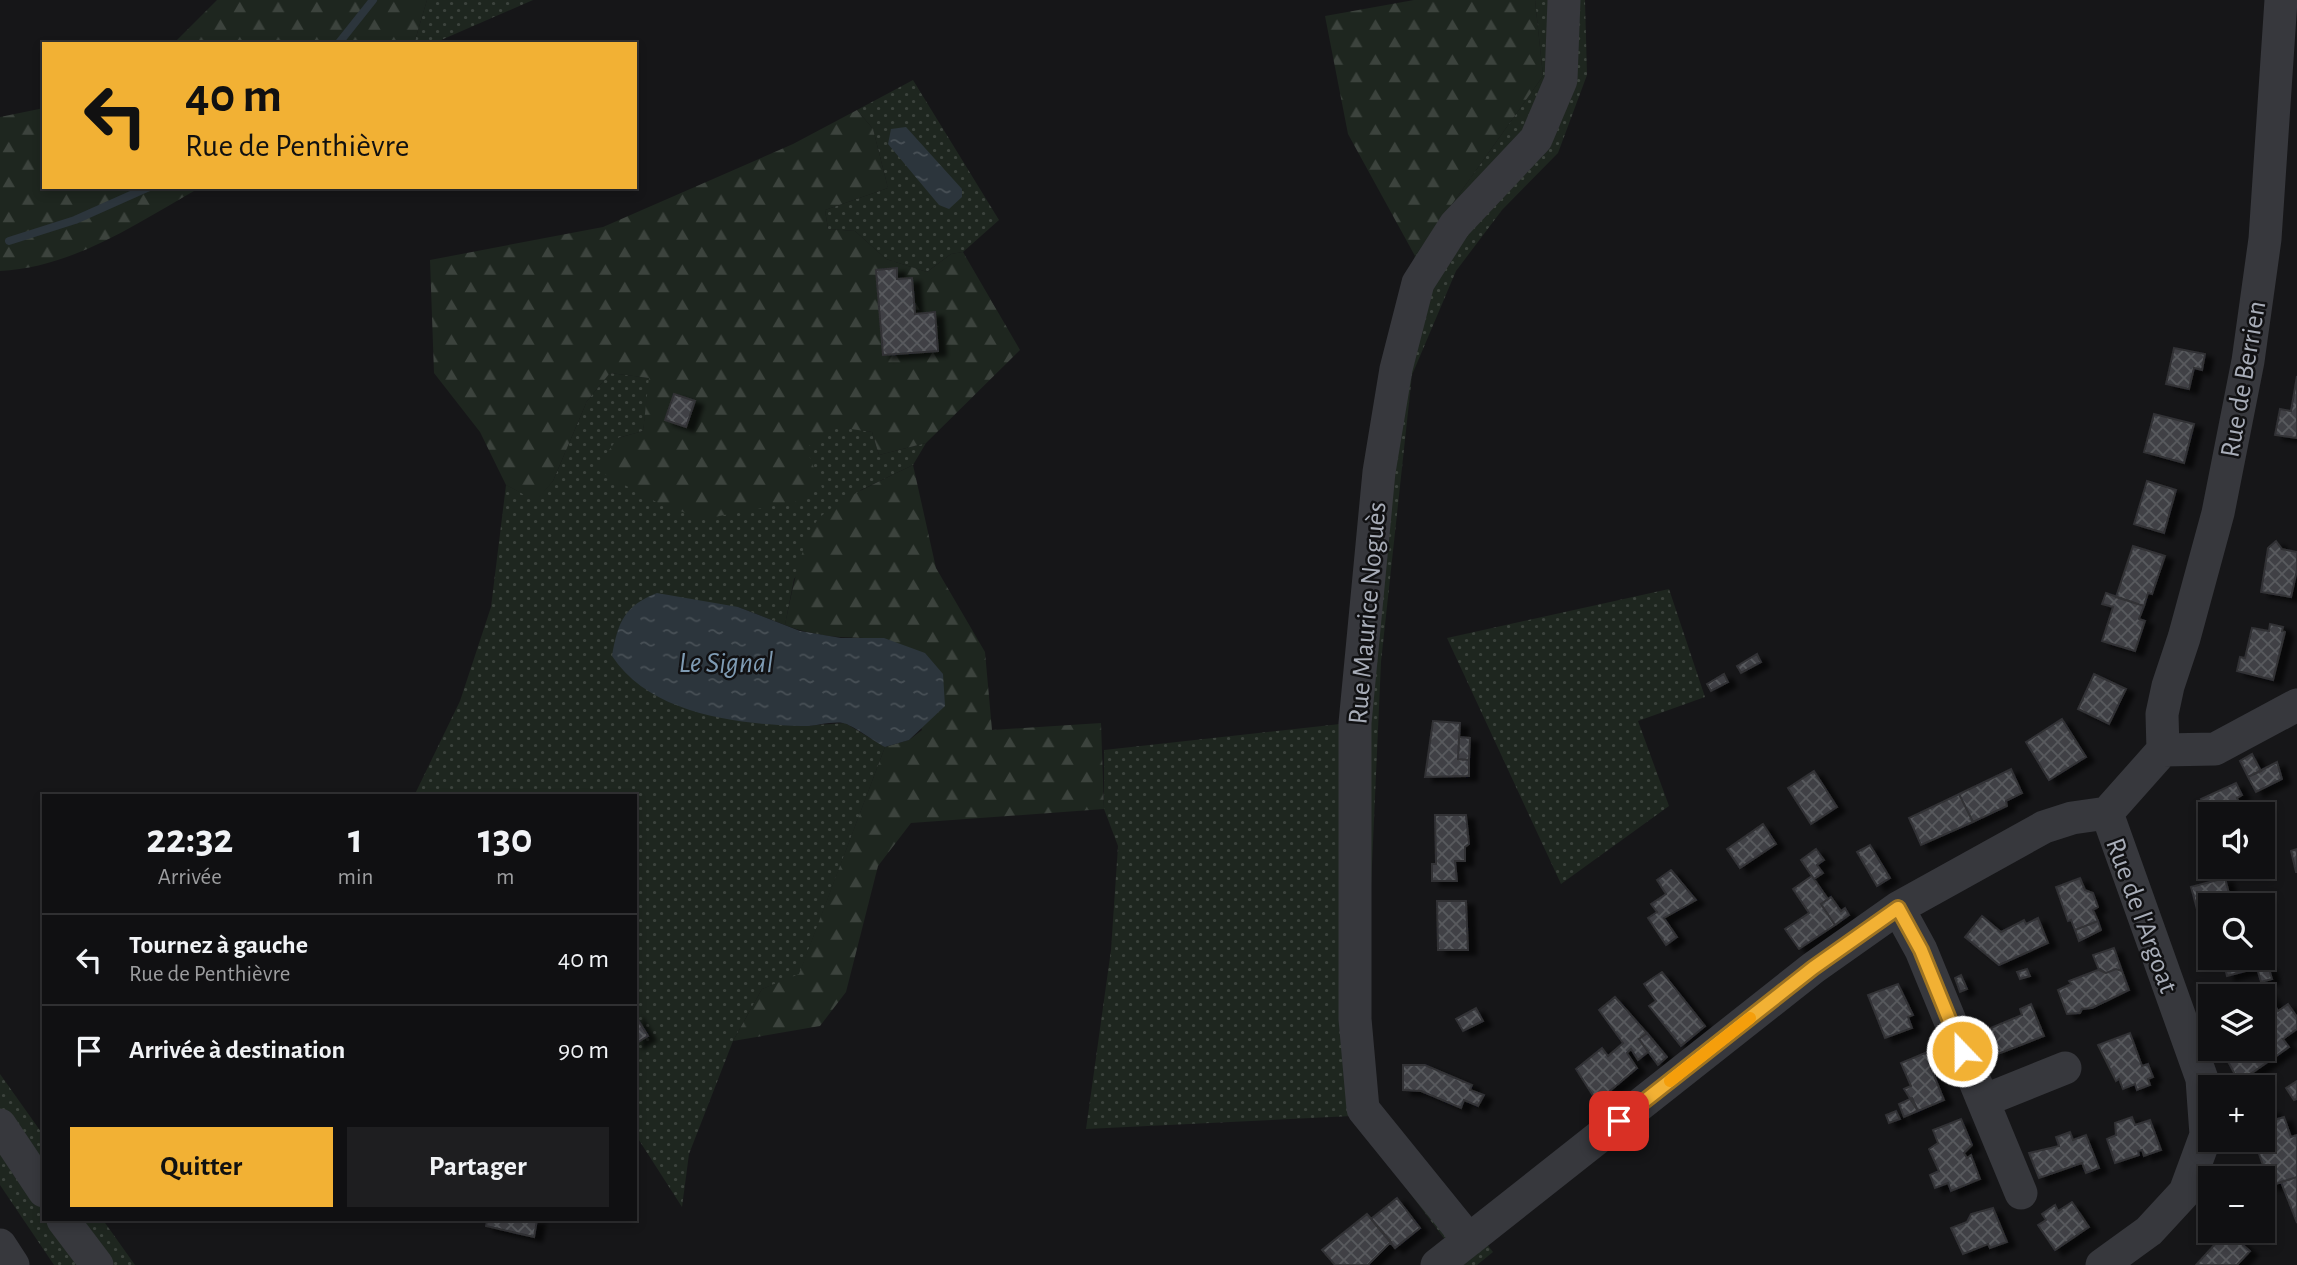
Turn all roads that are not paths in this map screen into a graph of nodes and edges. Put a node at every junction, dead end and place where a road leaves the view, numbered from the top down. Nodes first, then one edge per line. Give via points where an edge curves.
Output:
1 (1564, 0) edge
2 (2281, 0) edge
3 (2297, 705) edge
4 (2163, 750) junction
5 (2107, 813) junction
6 (1898, 908) junction
7 (2065, 1068) dead end
8 (1983, 1101) junction
9 (0, 1125) edge
10 (42, 1188) edge
11 (2021, 1194) dead end
12 (64, 1221) edge
13 (1469, 1240) junction
14 (0, 1245) edge
15 (13, 1265) edge
16 (97, 1265) edge
17 (1437, 1265) edge
18 (2102, 1265) edge

1 - 13 street, Rue Maurice Noguès via 1561,80 1536,139 1455,225 1418,283 1396,369 1378,472 1355,723 1355,1019 1363,1109
2 - 4 street, Rue de Berrien via 2265,239 2248,361 2218,513 2168,686 2162,714
3 - 4 street via 2216,749
4 - 5 street
5 - 6 street via 2044,827
5 - 18 street, Rue de l'Argoat via 2202,1079 2206,1135 2185,1192 2149,1231
6 - 8 street via 1921,950
6 - 13 street via 1813,968
7 - 8 street
8 - 11 street
9 - 10 street
12 - 16 street
13 - 17 street
14 - 15 street

